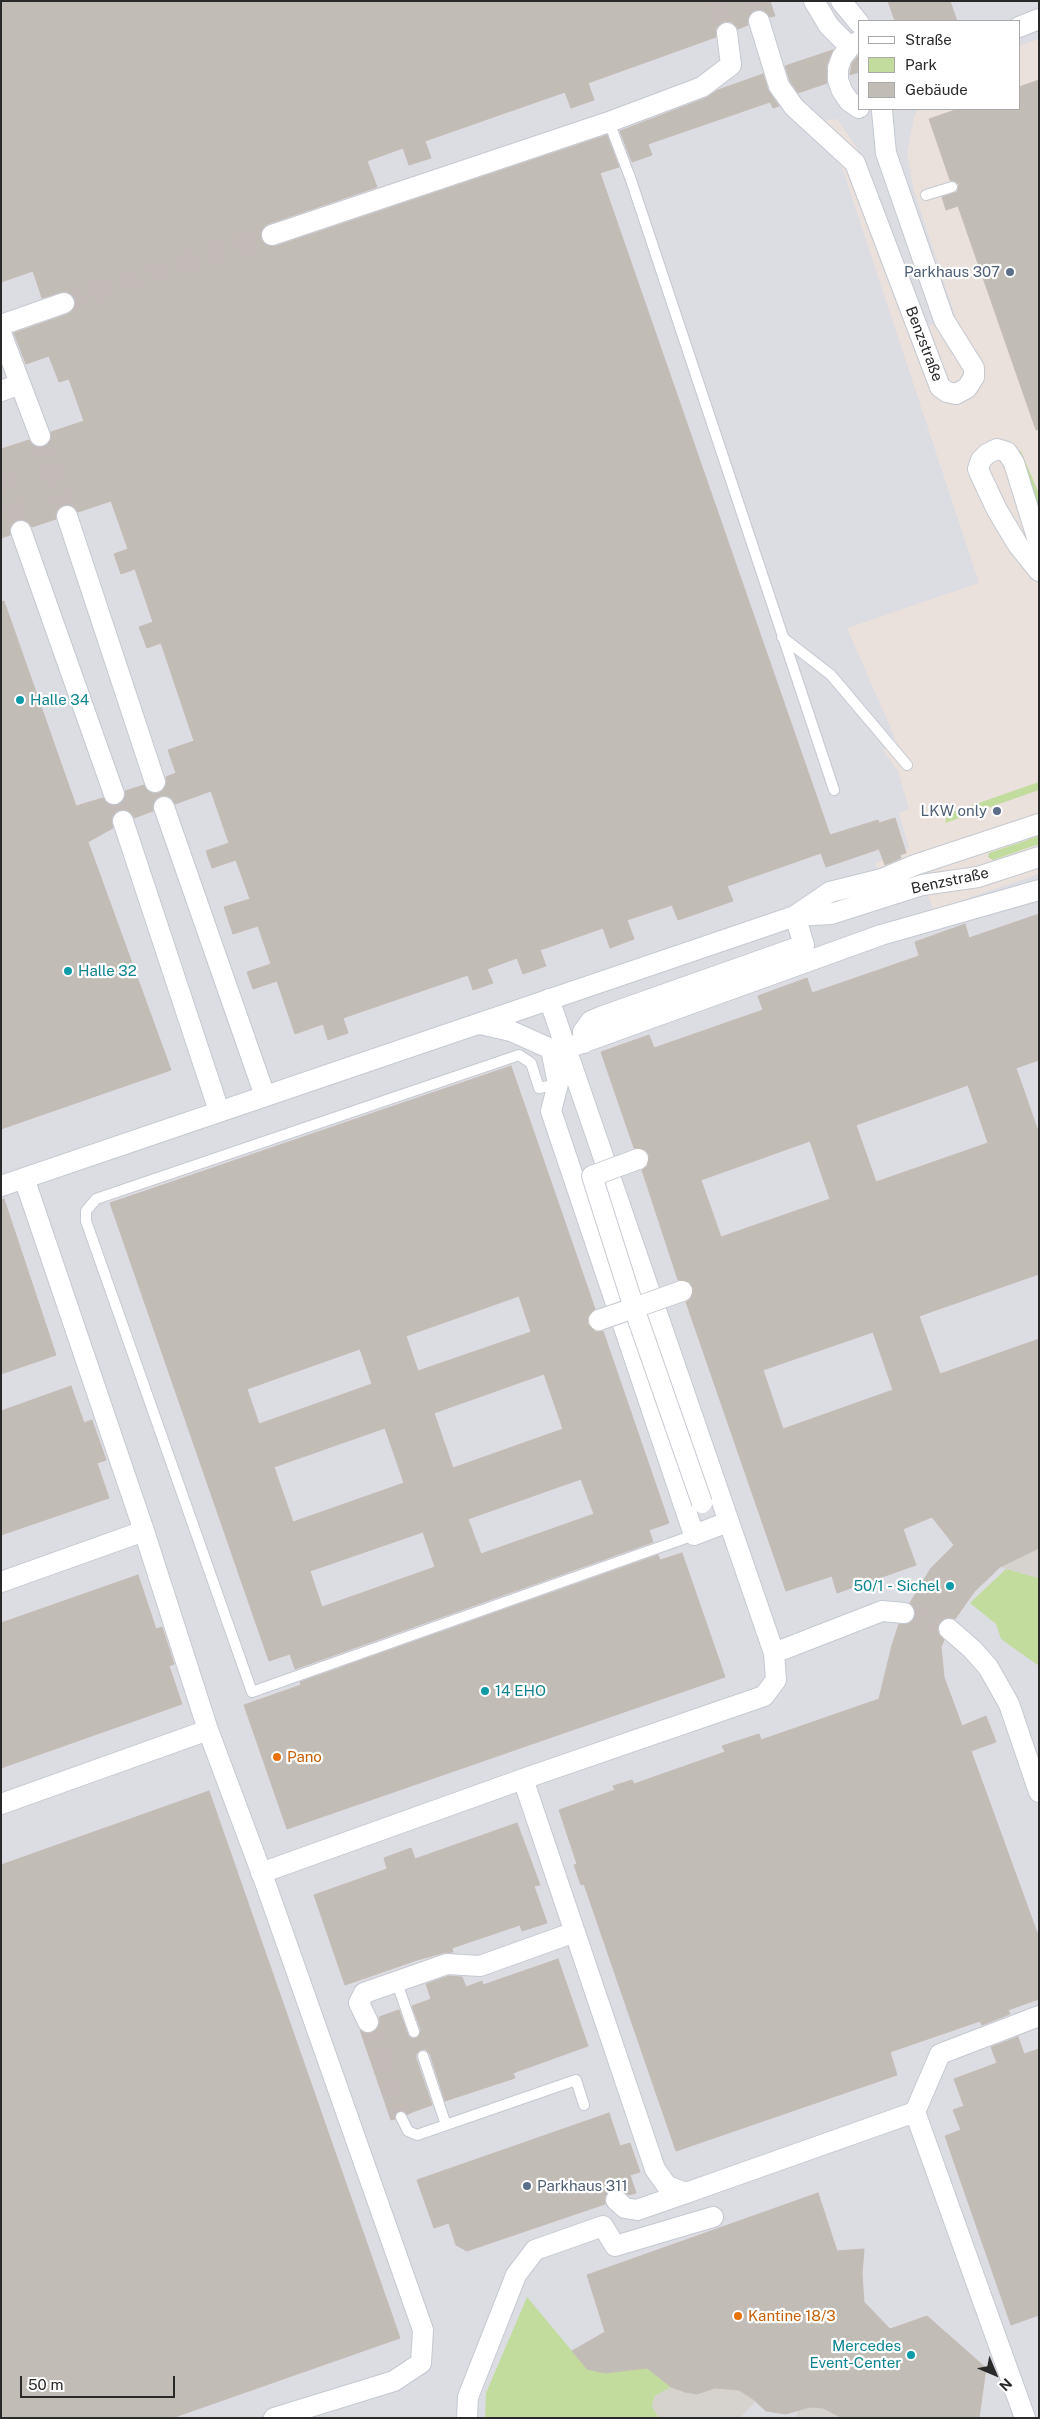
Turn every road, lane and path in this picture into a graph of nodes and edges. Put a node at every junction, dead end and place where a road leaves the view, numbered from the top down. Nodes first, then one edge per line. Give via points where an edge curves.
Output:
1 (814, 1) edge
2 (841, 1) edge
3 (1039, 19) edge
4 (759, 21) tunnel mouth
5 (858, 22) edge
6 (1020, 26) edge
7 (727, 33) tunnel mouth
8 (854, 44) edge
9 (858, 107) edge
10 (885, 110) edge
11 (609, 122) junction
12 (952, 187) dead end
13 (926, 196) dead end
14 (272, 235) tunnel mouth
15 (64, 303) tunnel mouth
16 (1, 325) edge
17 (1, 333) edge
18 (20, 384) junction
19 (1, 391) edge
20 (40, 436) tunnel mouth
21 (67, 516) tunnel mouth
22 (21, 531) tunnel mouth
23 (1039, 544) edge
24 (1039, 571) edge
25 (782, 637) junction
26 (907, 764) dead end
27 (155, 782) dead end
28 (834, 790) dead end
29 (114, 794) tunnel mouth
30 (164, 807) dead end
31 (124, 821) tunnel mouth
32 (1039, 824) edge
33 (1039, 857) edge
34 (886, 887) junction
35 (1039, 890) edge
36 (795, 916) junction
37 (549, 999) junction
38 (480, 1024) junction
39 (567, 1047) junction
40 (558, 1084) junction
41 (265, 1096) junction
42 (219, 1111) junction
43 (638, 1159) dead end
44 (24, 1178) junction
45 (1, 1186) edge
46 (682, 1291) dead end
47 (634, 1308) junction
48 (599, 1320) dead end
49 (711, 1529) junction
50 (144, 1531) junction
51 (1, 1582) edge
52 (904, 1613) tunnel mouth
53 (948, 1629) tunnel mouth
54 (774, 1653) junction
55 (208, 1730) junction
56 (523, 1779) junction
57 (1039, 1792) edge
58 (1, 1804) edge
59 (261, 1873) junction
60 (575, 1932) junction
61 (397, 1983) junction
62 (1039, 2016) edge
63 (368, 2022) tunnel mouth
64 (414, 2032) dead end
65 (423, 2056) dead end
66 (584, 2105) dead end
67 (915, 2112) junction
68 (401, 2116) tunnel mouth
69 (446, 2125) junction
70 (686, 2193) junction
71 (616, 2200) dead end
72 (713, 2217) dead end
73 (274, 2418) edge
74 (467, 2418) edge
75 (1025, 2418) edge

1 - 8 street via 829,26
2 - 5 street
3 - 6 street
4 - 10 street, Benzstraße via 779,86 794,107 854,164 940,387 956,394 967,388 974,377 974,368 944,320 886,153
7 - 11 street via 731,64 722,74 702,87
8 - 9 street via 840,62 838,80 849,101
11 - 14 street
11 - 25 lane
12 - 13 lane
15 - 16 street
17 - 18 street
18 - 19 street
18 - 20 street
21 - 27 street
22 - 29 street
23 - 24 street via 1014,463 1007,452 997,449 987,454 980,460 978,468 997,510 1018,545
25 - 26 lane via 831,676
25 - 28 lane
30 - 41 street
31 - 42 street
32 - 34 street, Benzstraße via 915,865
33 - 34 street, Benzstraße via 978,876
34 - 36 street via 830,892
35 - 39 street via 881,935
36 - 37 street
36 - 39 street via 804,945 603,1016 591,1022
37 - 38 street
37 - 39 street
38 - 39 street
38 - 41 street
39 - 40 street
39 - 49 street
40 - 49 street via 551,1111
40 - 49 lane via 539,1088 531,1063 519,1055 96,1198 86,1211 86,1221 252,1692
41 - 42 street
42 - 44 street
43 - 47 street, bridge via 592,1176
44 - 45 street
44 - 50 street
46 - 47 street, bridge
47 - 48 street, bridge
47 - 49 street, bridge
49 - 54 street
50 - 51 street
50 - 55 street
52 - 54 street via 882,1611
53 - 57 street via 988,1667 1009,1704 1027,1739
54 - 56 street via 776,1680 764,1696
55 - 58 street
55 - 59 street
56 - 59 street
56 - 60 street
59 - 73 street via 423,2330 421,2363 394,2381
60 - 61 street via 480,1966 447,1964
60 - 70 street via 655,2169 667,2186
61 - 63 street via 364,1994 359,2003
61 - 64 lane
62 - 67 street via 940,2054
65 - 69 lane
66 - 69 lane via 576,2080
67 - 70 street
67 - 75 street
68 - 69 lane via 408,2131 417,2135
70 - 71 street via 637,2210 625,2208
72 - 74 street via 615,2246 603,2226 535,2250 516,2275 506,2298 468,2397

